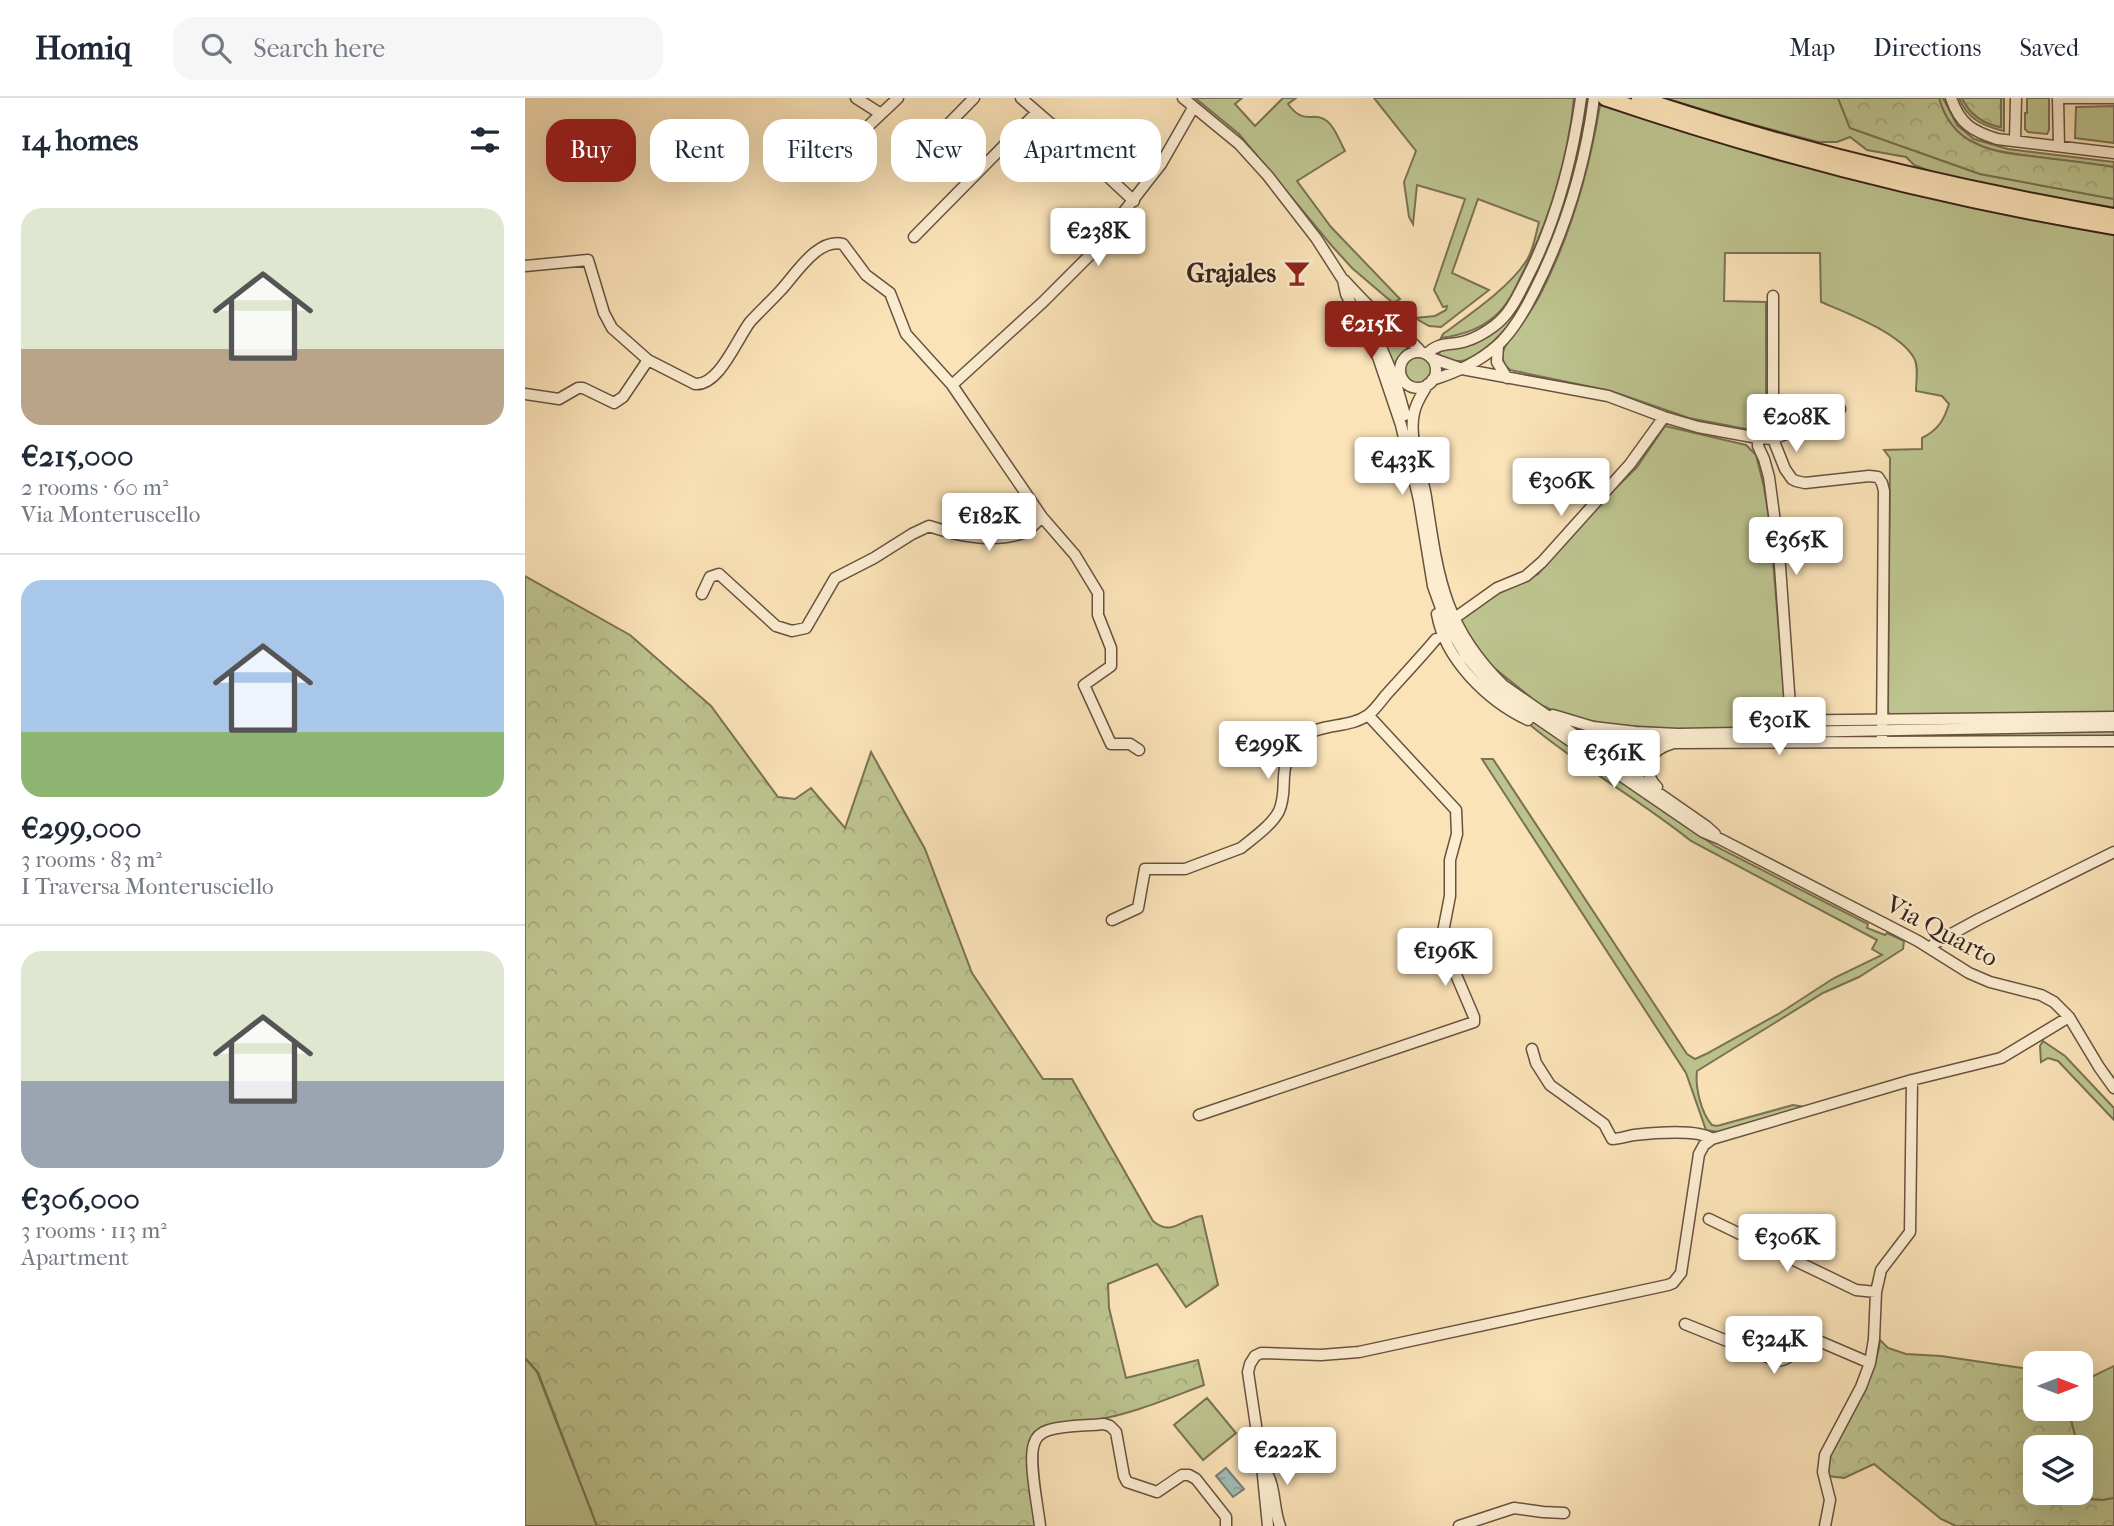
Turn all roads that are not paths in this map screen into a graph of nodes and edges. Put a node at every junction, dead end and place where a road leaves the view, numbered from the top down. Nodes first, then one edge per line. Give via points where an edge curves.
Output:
1 (856, 98) edge
2 (898, 98) edge
3 (974, 98) edge
4 (1021, 98) edge
5 (1183, 98) edge
6 (1605, 98) edge
7 (1639, 98) edge
8 (1951, 98) edge
9 (2016, 98) edge
10 (2058, 98) edge
11 (2114, 98) edge
12 (1580, 102) edge
13 (1593, 103) edge
14 (1193, 108) junction
15 (1037, 112) junction
16 (881, 114) junction
17 (876, 119) edge
18 (953, 119) edge
19 (2015, 141) junction
20 (2059, 146) junction
21 (2114, 153) edge
22 (1134, 201) junction
23 (2114, 216) edge
24 (2114, 227) edge
25 (913, 237) dead end
26 (525, 266) edge
27 (1343, 280) junction
28 (1773, 296) dead end
29 (1361, 300) junction
30 (1413, 341) junction
31 (1441, 344) junction
32 (1498, 345) junction
33 (1427, 355) junction
34 (648, 360) junction
35 (1462, 369) junction
36 (1507, 378) junction
37 (1395, 380) junction
38 (1430, 382) junction
39 (952, 385) junction
40 (525, 394) edge
41 (1840, 409) dead end
42 (1405, 415) dead end
43 (1664, 417) junction
44 (1758, 438) junction
45 (1773, 439) junction
46 (1042, 517) junction
47 (702, 594) dead end
48 (1438, 603) junction
49 (1459, 615) dead end
50 (1436, 639) dead end
51 (1546, 714) junction
52 (1368, 715) junction
53 (2114, 717) edge
54 (1528, 720) dead end
55 (1791, 720) junction
56 (2114, 726) edge
57 (1882, 730) junction
58 (1741, 732) junction
59 (1591, 737) dead end
60 (2114, 741) edge
61 (1675, 743) junction
62 (1139, 750) dead end
63 (1660, 794) junction
64 (1720, 839) junction
65 (2114, 852) edge
66 (1112, 920) dead end
67 (1930, 948) junction
68 (2069, 1017) junction
69 (1532, 1049) dead end
70 (1912, 1080) junction
71 (2114, 1088) edge
72 (1199, 1115) dead end
73 (1712, 1139) junction
74 (1709, 1219) dead end
75 (1876, 1292) junction
76 (1685, 1324) dead end
77 (1870, 1363) junction
78 (1262, 1466) junction
79 (1564, 1513) dead end
80 (1040, 1526) edge
81 (1226, 1526) edge
82 (1268, 1526) edge
83 (1280, 1526) edge
84 (1459, 1526) edge
85 (1825, 1526) edge

1 - 16 street
2 - 16 street
3 - 18 street
4 - 15 street
5 - 14 street
6 - 24 highway via 1847,170
7 - 23 highway via 1849,160
8 - 19 street via 1970,128
9 - 19 street
10 - 11 street
10 - 20 street
12 - 31 street via 1556,208 1518,296 1496,325 1466,341
13 - 32 street via 1581,168 1557,241 1523,313
14 - 22 street
14 - 27 street via 1239,144 1268,176
15 - 22 street
15 - 25 street
16 - 17 street
19 - 20 street
20 - 21 street
22 - 39 street via 1069,277
26 - 34 street via 587,260 612,328
27 - 29 street
27 - 37 street via 1346,294
28 - 45 street
29 - 30 street
29 - 37 street
30 - 31 street
30 - 33 street
31 - 33 street
32 - 35 street
32 - 36 street via 1497,362
33 - 35 street
33 - 37 street via 1405,356
33 - 38 street via 1436,369
34 - 39 street via 695,384 709,382 750,323 806,260 826,245 838,243 866,275 890,293 906,334
34 - 40 street via 614,403 583,388 559,399
35 - 36 street
35 - 38 street
36 - 43 street via 1608,397
37 - 38 street via 1413,387
37 - 42 street
37 - 48 street
38 - 51 street, Via Quarto via 1416,406 1412,427 1446,600 1482,663 1503,685
39 - 46 street
41 - 45 street
43 - 44 street
43 - 49 street via 1630,464 1542,562
44 - 45 street
44 - 55 street via 1769,477 1779,552
45 - 57 street via 1785,469 1796,481 1874,476 1882,484
46 - 47 street via 1022,534 994,538 958,536 929,526 835,578 806,628 792,631 776,626 719,574 710,577
46 - 62 street via 1075,555 1098,593 1098,615 1111,648 1111,666 1084,685 1111,744 1130,744
48 - 54 street via 1443,634 1458,661 1499,703
48 - 64 street, Via Quarto via 1466,656 1501,693 1703,832
50 - 52 street
51 - 58 street via 1593,727 1636,732
51 - 63 street, Via Quarto
52 - 66 street via 1318,729 1300,741 1285,765 1278,813 1241,848 1185,869 1145,869 1138,908
52 - 72 street via 1457,810 1458,834 1450,860 1443,932 1473,1022
53 - 57 street
55 - 57 street
55 - 58 street via 1758,721
56 - 57 street
57 - 58 street
57 - 60 street
57 - 61 street
59 - 61 street
61 - 63 street via 1657,750 1649,761 1650,778
63 - 64 street, Via Quarto
64 - 67 street, Via Quarto
65 - 67 street
67 - 68 street, Via Quarto via 1979,978 2047,998
68 - 70 street via 2001,1058
68 - 71 street, Via Quarto
69 - 73 street via 1550,1086 1604,1124 1612,1139 1682,1133
70 - 73 street
70 - 75 street via 1910,1232 1881,1269
73 - 78 street via 1699,1154 1681,1273 1673,1283 1359,1352 1261,1353 1248,1372
74 - 75 street via 1856,1290
75 - 77 street
76 - 77 street via 1780,1362 1814,1339
77 - 85 street via 1825,1455 1823,1472 1830,1500
78 - 82 street
78 - 83 street via 1271,1482
79 - 84 street via 1514,1508
80 - 81 street via 1032,1460 1035,1440 1048,1430 1104,1424 1116,1432 1128,1482 1157,1492 1189,1475 1226,1517

